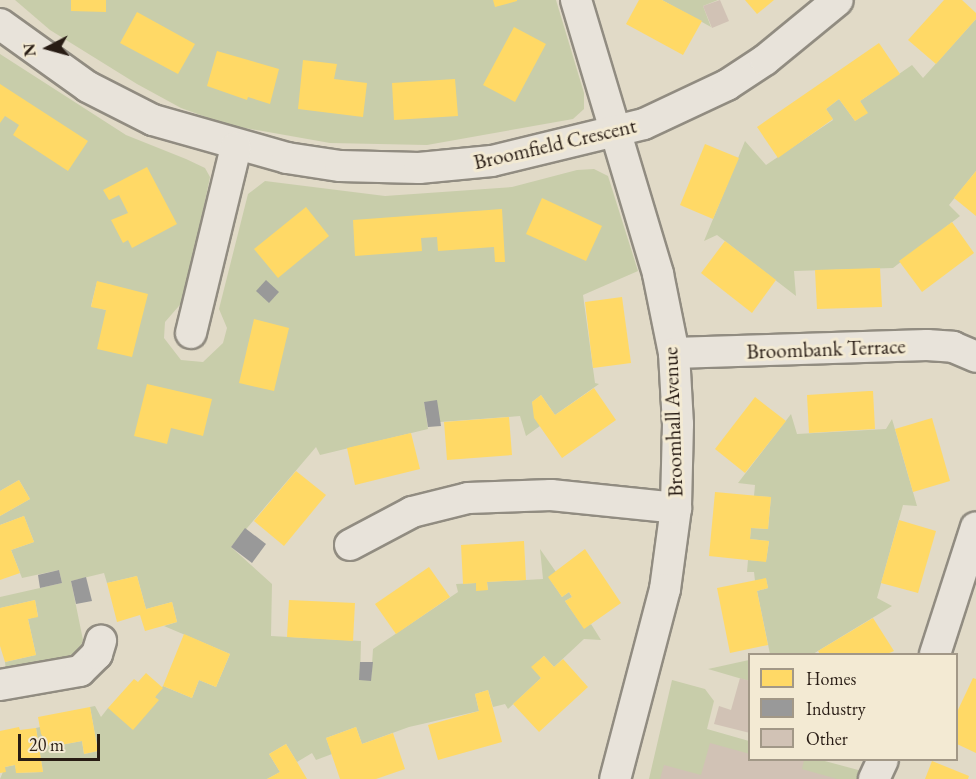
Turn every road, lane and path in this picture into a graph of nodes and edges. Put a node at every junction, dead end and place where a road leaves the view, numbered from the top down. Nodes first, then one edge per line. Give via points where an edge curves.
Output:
1 (576, 0) edge
2 (838, 0) edge
3 (0, 24) edge
4 (617, 133) junction
5 (236, 147) junction
6 (191, 333) dead end
7 (674, 353) junction
8 (976, 357) edge
9 (676, 508) junction
10 (976, 527) edge
11 (350, 545) dead end
12 (101, 641) dead end
13 (935, 653) edge
14 (0, 685) edge
15 (882, 761) edge
16 (615, 779) edge
17 (874, 779) edge

1 - 4 street, Broomhall Avenue
2 - 4 street, Broomfield Crescent via 765,60 727,85
3 - 5 street, Broomfield Crescent via 46,60 118,104 153,120
4 - 5 street, Broomfield Crescent via 492,161 419,168 340,166
4 - 7 street, Broomhall Avenue via 656,264
5 - 6 street
7 - 8 street, Broombank Terrace via 927,345 953,347
7 - 9 street, Broomhall Avenue via 678,424
9 - 11 street via 551,495 468,498 412,512
9 - 16 street, Broomhall Avenue via 657,627
10 - 13 street
12 - 14 street via 97,654 80,671
15 - 17 street

